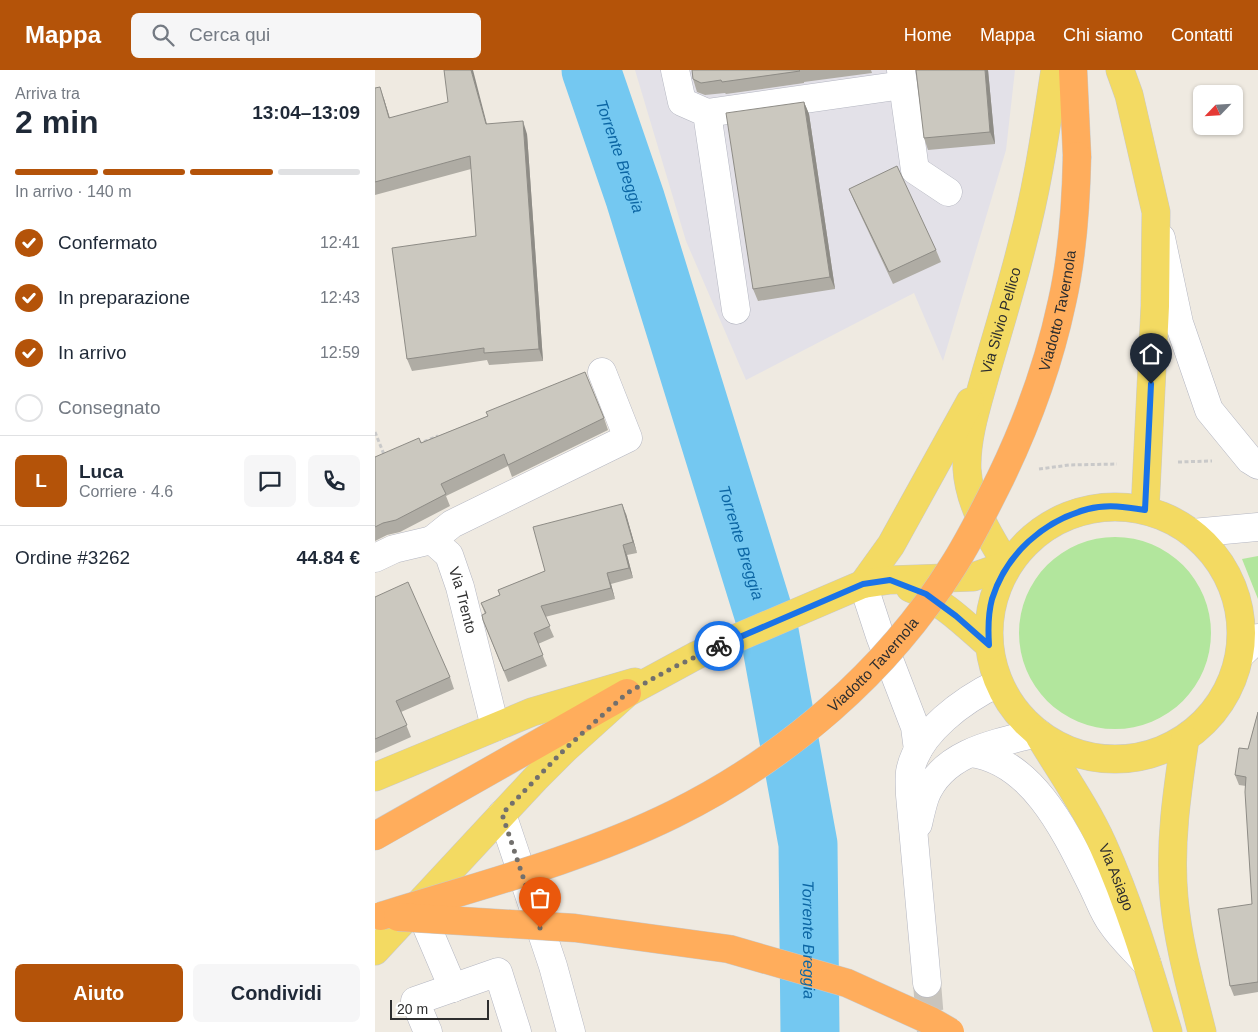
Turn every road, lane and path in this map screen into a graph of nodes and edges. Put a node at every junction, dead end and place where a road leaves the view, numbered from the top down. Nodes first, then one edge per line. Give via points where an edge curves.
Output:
1 (675, 70) edge
2 (1055, 70) edge
3 (1073, 70) edge
4 (1120, 70) edge
5 (902, 78) edge
6 (707, 112) junction
7 (948, 192) dead end
8 (1156, 212) junction
9 (736, 310) dead end
10 (987, 370) junction
11 (602, 372) dead end
12 (375, 432) edge
13 (439, 436) edge
14 (412, 446) edge
15 (394, 454) edge
16 (1148, 462) junction
17 (1254, 463) edge
18 (1035, 469) dead end
19 (1145, 510) junction
20 (1258, 527) edge
21 (1192, 533) junction
22 (432, 540) junction
23 (375, 558) edge
24 (1007, 565) junction
25 (890, 580) junction
26 (852, 588) junction
27 (989, 645) junction
28 (1249, 646) edge
29 (660, 674) junction
30 (998, 682) junction
31 (627, 693) junction
32 (495, 727) junction
33 (1037, 733) junction
34 (1185, 739) junction
35 (918, 750) junction
36 (971, 753) junction
37 (375, 777) edge
38 (502, 814) junction
39 (375, 836) edge
40 (914, 837) junction
41 (417, 906) junction
42 (378, 917) edge
43 (375, 951) edge
44 (1147, 964) junction
45 (927, 983) tunnel mouth
46 (453, 988) junction
47 (429, 1032) edge
48 (517, 1032) edge
49 (571, 1032) edge
50 (950, 1032) edge
51 (1168, 1032) edge
52 (1202, 1032) edge

1 - 6 street via 682,102
2 - 10 main road, Via Silvio Pellico via 1038,177
3 - 42 highway, Viadotto Tavernola, bridge via 1077,156 1074,227 1063,300 1042,378 1014,450 971,535 952,568 898,640 865,676 794,738 757,766 674,814 624,837 560,860
4 - 8 main road
5 - 6 street
5 - 7 street via 915,170
6 - 9 street
8 - 16 main road
8 - 17 street via 1179,323 1209,410
10 - 24 main road, Via Silvio Pellico via 976,410 967,468 978,511
10 - 26 main road via 891,545
11 - 22 street via 628,438 452,524
12 - 15 path via 385,457
13 - 14 path
16 - 17 path
16 - 18 path
16 - 19 main road
19 - 21 main road via 1170,519
19 - 24 main road via 1118,506 1089,508 1056,520 1025,543
20 - 21 street
21 - 28 main road via 1215,555 1233,588
22 - 23 street via 394,549
22 - 32 street, Via Trento via 449,555 460,586
24 - 25 main road via 973,577
24 - 27 main road via 992,599
25 - 26 main road
25 - 27 main road via 926,594
26 - 29 main road
26 - 35 street via 880,636 915,727
27 - 30 main road
28 - 34 main road via 1211,717
29 - 31 main road
29 - 32 main road via 532,712
30 - 33 main road via 1009,703
30 - 35 street via 951,713
31 - 38 main road via 565,749
31 - 39 highway
32 - 37 main road
33 - 34 main road via 1067,751 1102,759 1138,758 1163,751
33 - 36 street via 1005,740
33 - 44 main road, Via Asiago via 1102,843
34 - 52 main road via 1174,824 1174,896 1182,951
35 - 40 street via 911,771
36 - 40 street via 955,759 938,775 925,796
36 - 44 street via 985,754 1015,769 1034,789 1061,827 1111,924
38 - 41 main road
38 - 49 street via 553,966
40 - 45 street
41 - 43 main road
41 - 46 street
42 - 50 highway, bridge via 575,928 729,949 847,983
44 - 51 main road, Via Asiago
46 - 47 street via 415,1001
46 - 48 street via 498,972

